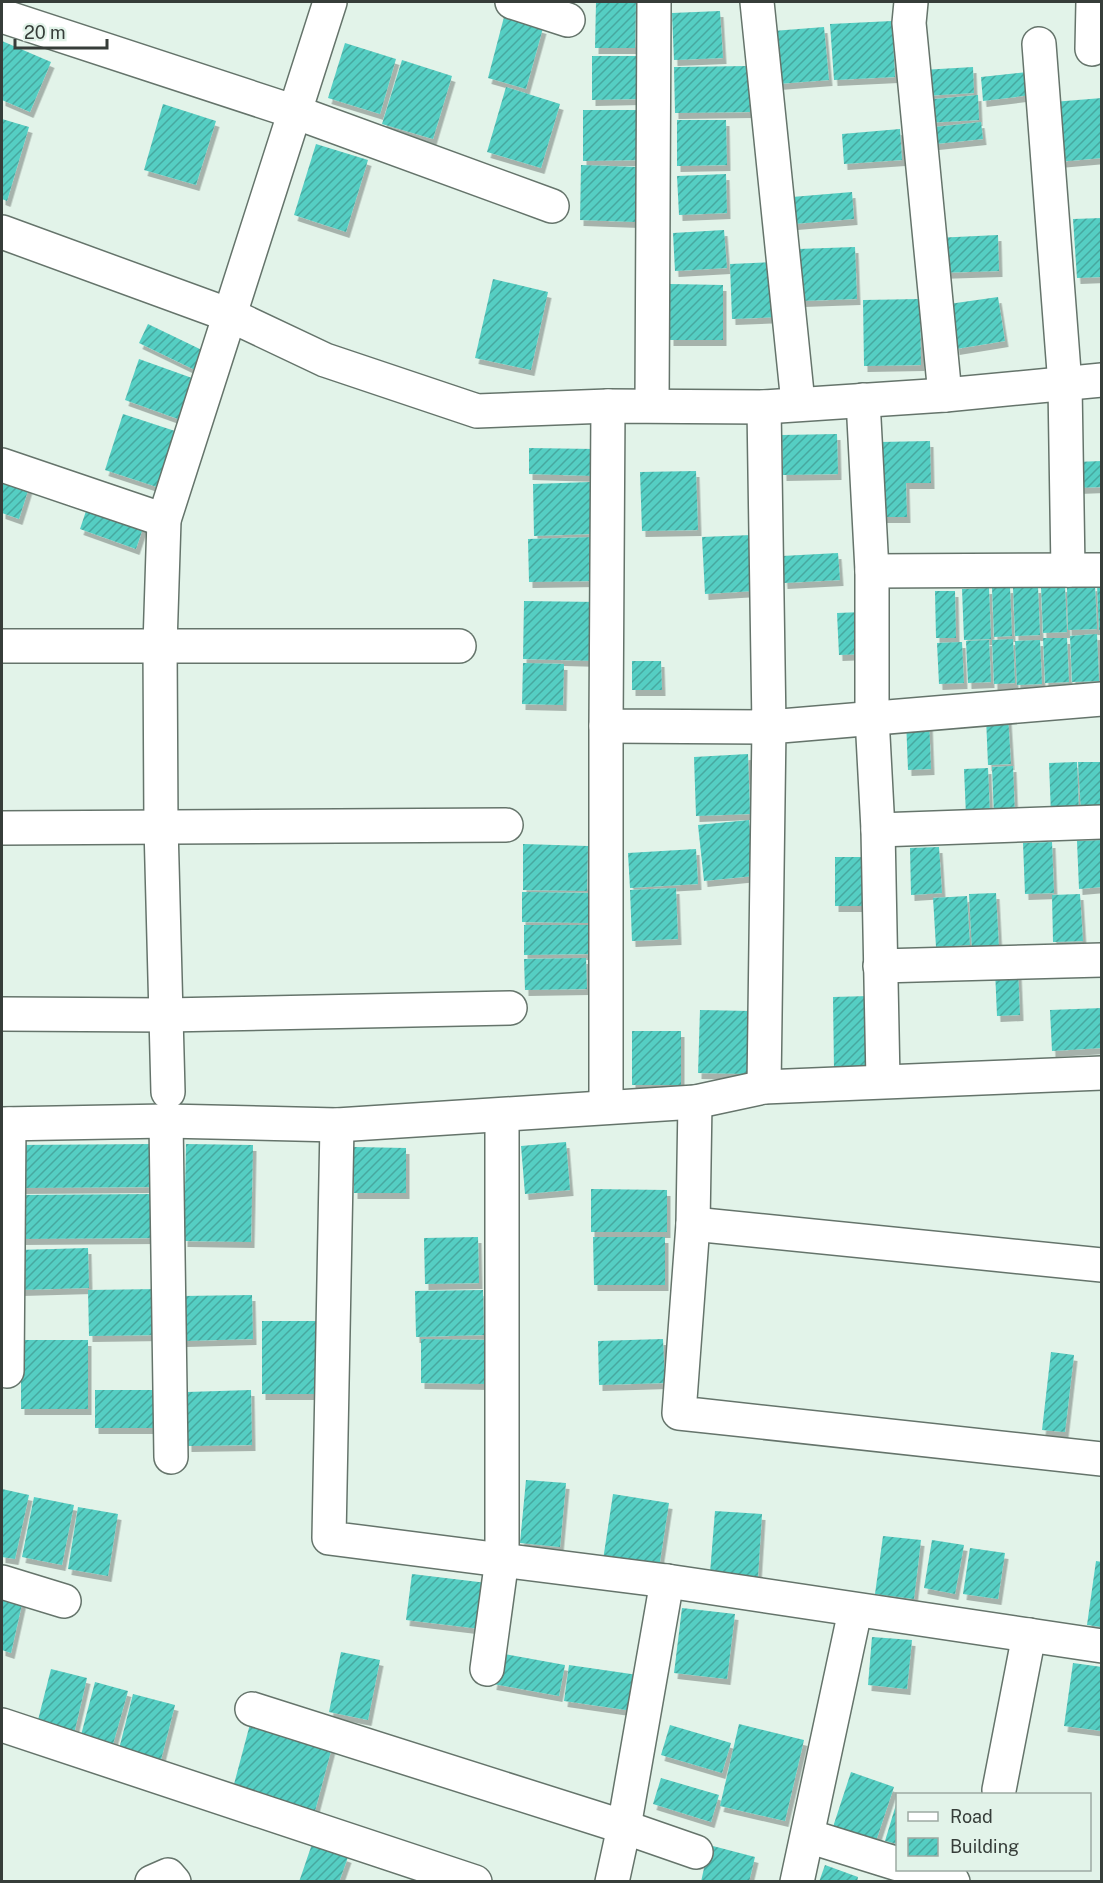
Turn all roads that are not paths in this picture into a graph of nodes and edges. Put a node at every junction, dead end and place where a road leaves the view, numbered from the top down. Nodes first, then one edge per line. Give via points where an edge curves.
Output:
1 (330, 2) edge
2 (512, 2) edge
3 (654, 2) edge
4 (757, 2) edge
5 (911, 2) edge
6 (1093, 2) edge
7 (2, 16) edge
8 (568, 20) dead end
9 (1039, 44) dead end
10 (1092, 49) dead end
11 (295, 112) junction
12 (552, 206) dead end
13 (2, 232) edge
14 (232, 316) junction
15 (1101, 380) edge
16 (1065, 385) junction
17 (945, 395) junction
18 (863, 400) junction
19 (798, 403) junction
20 (652, 405) junction
21 (608, 406) junction
22 (764, 407) junction
23 (2, 465) edge
24 (164, 520) junction
25 (1068, 570) junction
26 (1101, 570) edge
27 (872, 572) junction
28 (160, 645) junction
29 (2, 646) edge
30 (459, 646) dead end
31 (1101, 699) edge
32 (872, 717) junction
33 (606, 726) junction
34 (769, 727) junction
35 (1101, 822) edge
36 (506, 825) dead end
37 (161, 826) junction
38 (2, 828) edge
39 (878, 830) junction
40 (1101, 960) edge
41 (880, 966) junction
42 (510, 1008) dead end
43 (2, 1014) edge
44 (166, 1015) junction
45 (1101, 1073) edge
46 (883, 1082) junction
47 (764, 1087) junction
48 (695, 1102) junction
49 (606, 1106) junction
50 (167, 1107) junction
51 (502, 1116) junction
52 (5, 1124) edge
53 (337, 1125) junction
54 (693, 1224) junction
55 (1101, 1265) edge
56 (7, 1371) dead end
57 (171, 1457) dead end
58 (1101, 1459) edge
59 (502, 1559) junction
60 (667, 1581) junction
61 (2, 1582) edge
62 (64, 1601) dead end
63 (855, 1611) junction
64 (1029, 1635) junction
65 (1101, 1646) edge
66 (487, 1669) dead end
67 (252, 1709) dead end
68 (2, 1725) edge
69 (999, 1790) dead end
70 (624, 1827) junction
71 (808, 1836) junction
72 (696, 1852) dead end
73 (896, 1864) edge
74 (921, 1871) edge
75 (152, 1881) edge
76 (174, 1881) edge
77 (476, 1881) edge
78 (612, 1881) edge
79 (796, 1881) edge
80 (953, 1881) edge

1 - 11 street
2 - 8 street
3 - 20 street
4 - 19 street
5 - 17 street via 909,23
6 - 10 street
7 - 11 street
9 - 16 street
11 - 12 street
11 - 14 street
13 - 14 street
14 - 21 street via 325,360 477,411
14 - 24 street
15 - 16 street
16 - 17 street
16 - 25 street
17 - 18 street
18 - 19 street
18 - 27 street
19 - 22 street
20 - 21 street
20 - 22 street
21 - 33 street
22 - 34 street
23 - 24 street
24 - 28 street
25 - 26 street
25 - 27 street
27 - 32 street
28 - 29 street
28 - 30 street
28 - 37 street
31 - 32 street
32 - 34 street
32 - 39 street
33 - 34 street
33 - 49 street
34 - 47 street
35 - 39 street
36 - 37 street
37 - 38 street
37 - 44 street
39 - 41 street
40 - 41 street
41 - 46 street
42 - 44 street
43 - 44 street
44 - 50 street
45 - 46 street
46 - 47 street
47 - 48 street
48 - 49 street
48 - 54 street
49 - 51 street
50 - 52 street
50 - 53 street
50 - 57 street
51 - 53 street
51 - 59 street
52 - 56 street
53 - 59 street via 329,1539
54 - 55 street
54 - 58 street via 679,1413
59 - 60 street
59 - 66 street
60 - 63 street
60 - 70 street
61 - 62 street
63 - 64 street
63 - 71 street
64 - 65 street
64 - 69 street
67 - 70 street
68 - 77 street
70 - 72 street
70 - 78 street
71 - 73 street
71 - 79 street
74 - 80 street
75 - 76 street via 168,1875

